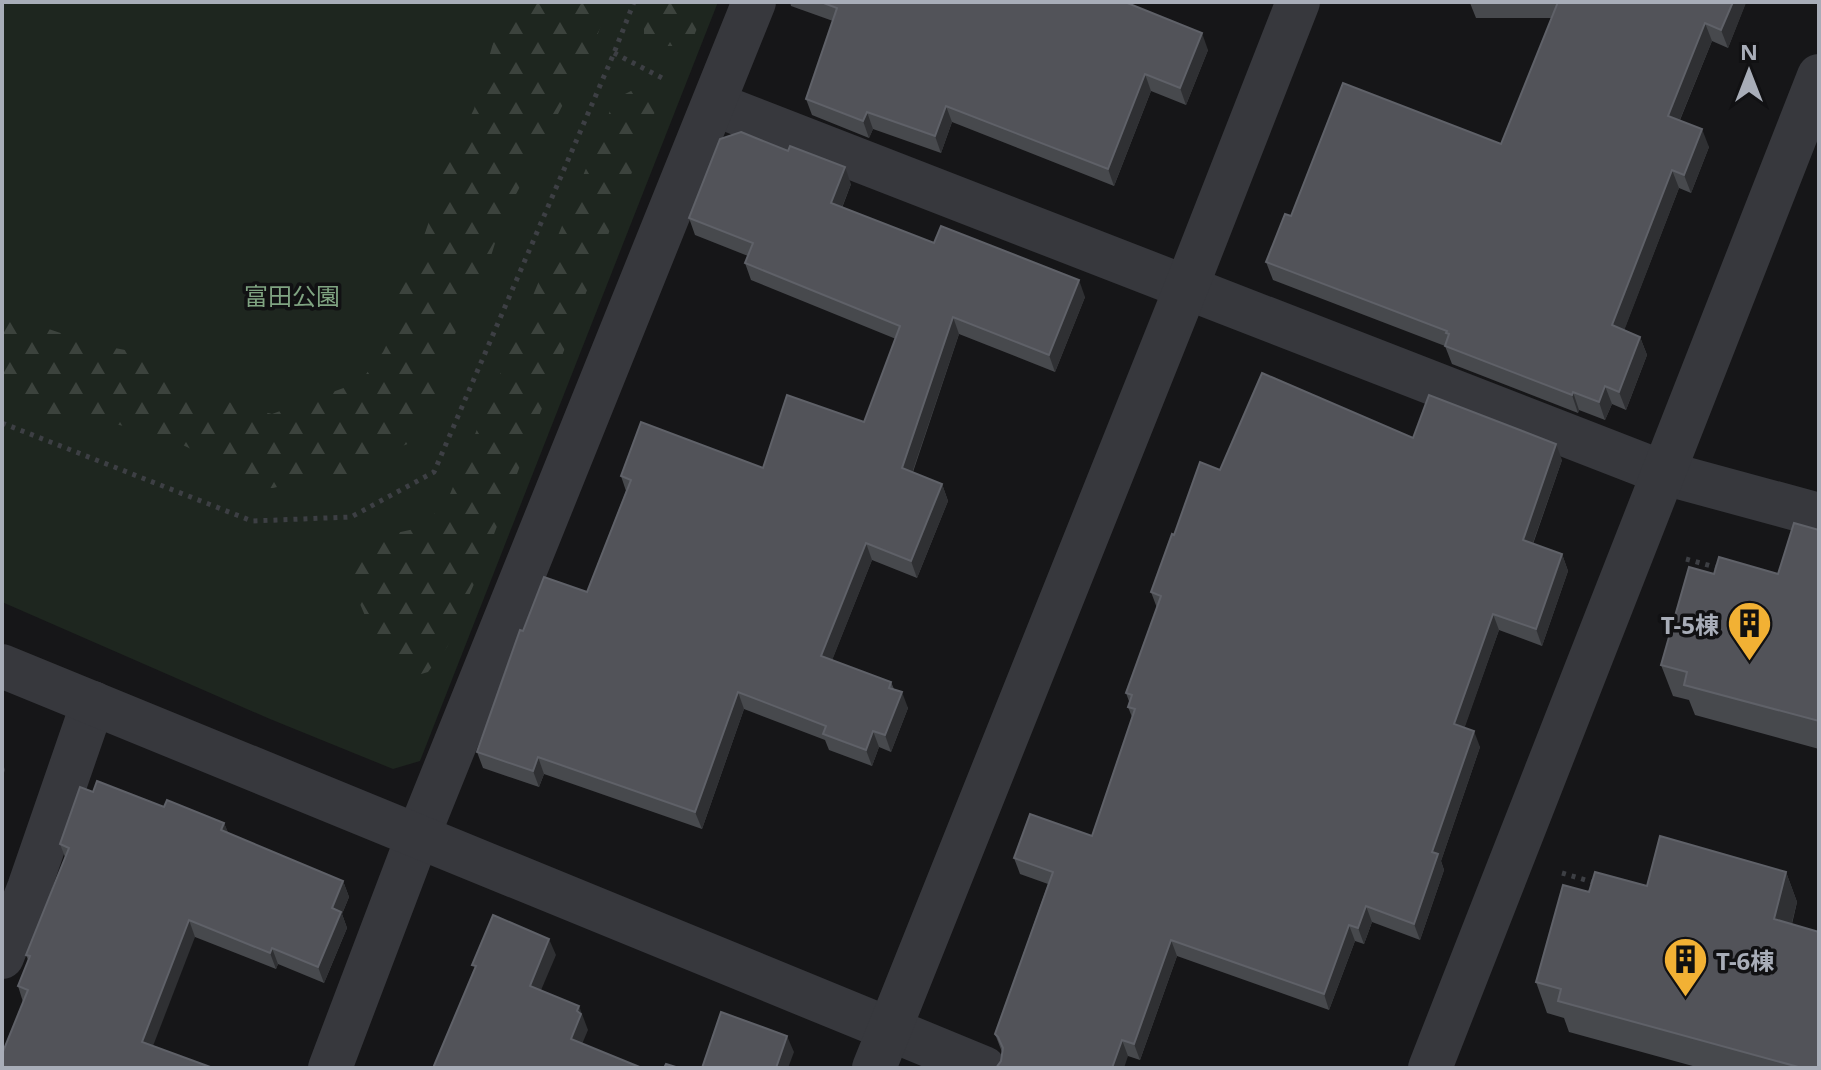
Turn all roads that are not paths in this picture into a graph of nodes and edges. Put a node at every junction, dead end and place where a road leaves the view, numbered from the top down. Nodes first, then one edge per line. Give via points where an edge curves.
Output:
1 (754, 2) edge
2 (1298, 2) edge
3 (1819, 76) edge
4 (714, 104) junction
5 (1186, 288) junction
6 (1664, 473) junction
7 (1819, 515) edge
8 (2, 666) edge
9 (93, 703) junction
10 (418, 836) junction
11 (2, 957) edge
12 (881, 1049) edge
13 (330, 1068) edge
14 (984, 1068) edge
15 (1430, 1068) edge

1 - 4 street
2 - 5 street
3 - 6 street
4 - 5 street
4 - 10 street
5 - 6 street
5 - 12 street
6 - 7 street
6 - 15 street
8 - 9 street
9 - 10 street
9 - 11 street
10 - 12 street
10 - 13 street
12 - 14 street

